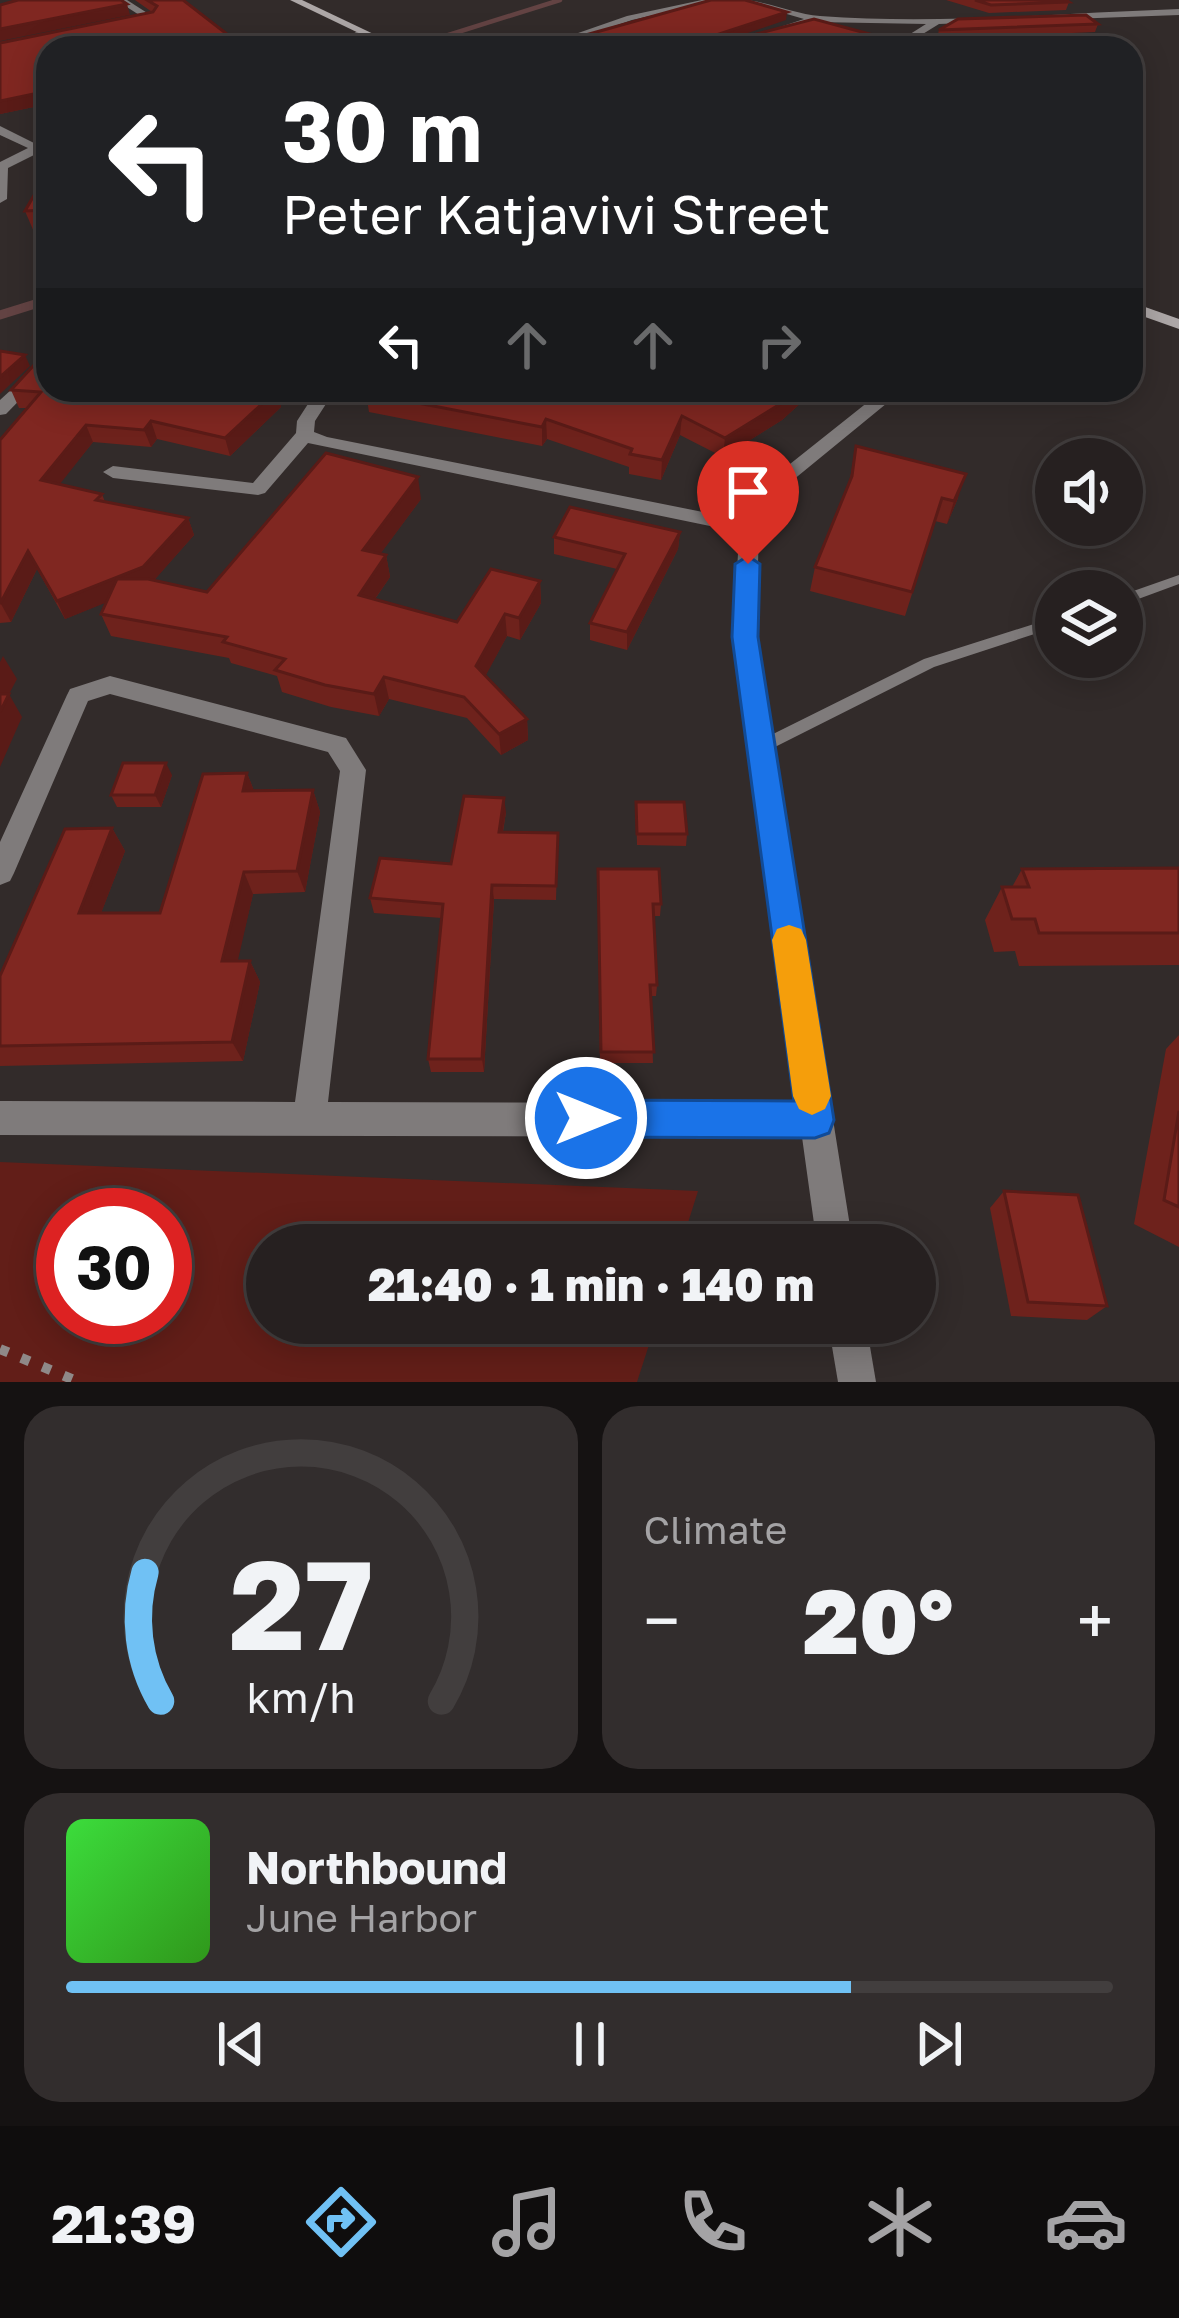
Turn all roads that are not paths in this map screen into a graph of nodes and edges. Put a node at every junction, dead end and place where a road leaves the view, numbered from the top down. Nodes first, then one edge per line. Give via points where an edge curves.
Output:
1 (121, 0) edge
2 (295, 0) edge
3 (715, 0) edge
4 (744, 0) edge
5 (1093, 0) edge
6 (1179, 12) edge
7 (1115, 14) junction
8 (814, 19) junction
9 (937, 22) junction
10 (124, 27) edge
11 (362, 33) junction
12 (356, 36) edge
13 (369, 36) edge
14 (576, 36) edge
15 (760, 36) edge
16 (869, 36) edge
17 (913, 36) edge
18 (0, 130) edge
19 (36, 146) edge
20 (36, 150) edge
21 (1, 166) edge
22 (0, 199) edge
23 (1143, 311) edge
24 (1179, 324) edge
25 (36, 373) edge
26 (318, 402) edge
27 (879, 402) edge
28 (0, 410) edge
29 (305, 434) junction
30 (112, 472) dead end
31 (749, 528) junction
32 (1179, 579) edge
33 (1143, 592) edge
34 (1035, 629) edge
35 (761, 747) junction
36 (0, 873) edge
37 (310, 1117) junction
38 (0, 1118) edge
39 (815, 1120) junction
40 (832, 1224) edge
41 (851, 1344) edge
42 (857, 1382) edge

1 - 10 street via 150,18
2 - 11 street
3 - 14 street
4 - 8 street
5 - 7 street
6 - 7 street
7 - 9 street
8 - 9 street
8 - 15 street
8 - 16 street
9 - 17 street
11 - 12 street
11 - 13 street
18 - 19 street
20 - 21 street
21 - 22 street
23 - 24 street
25 - 28 street
26 - 29 street
27 - 31 street via 768,490
29 - 30 street via 258,489
29 - 31 street
31 - 35 street via 745,637
32 - 33 lane
34 - 35 lane via 928,663
35 - 39 street
36 - 37 street via 79,694 94,688 110,685 337,745 353,770
37 - 38 street
37 - 39 street
39 - 40 street
41 - 42 street

